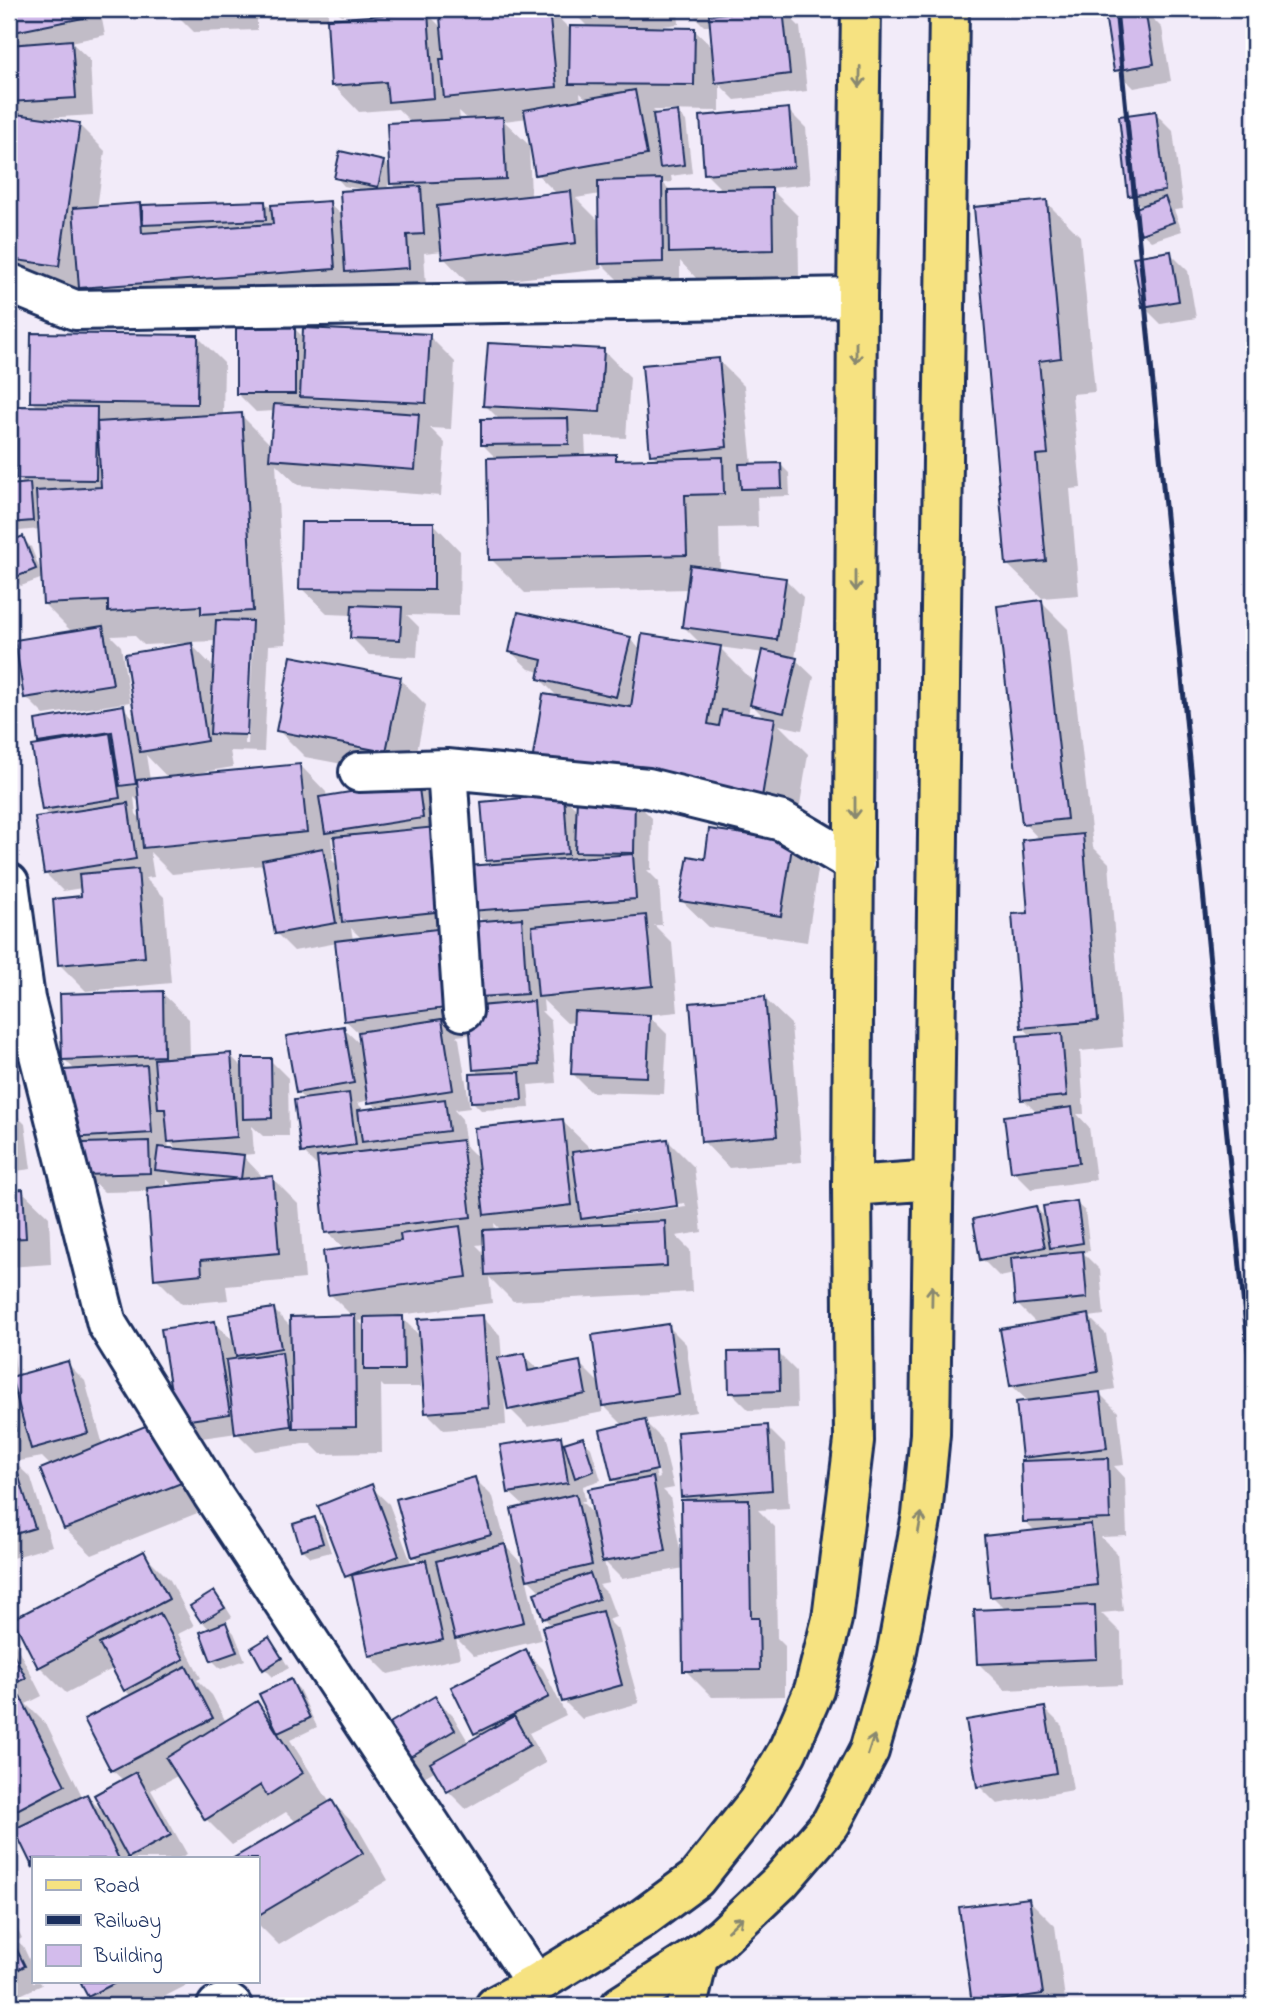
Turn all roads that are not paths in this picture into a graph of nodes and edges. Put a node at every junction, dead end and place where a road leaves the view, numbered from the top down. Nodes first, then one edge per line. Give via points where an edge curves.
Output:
1 (861, 9) edge
2 (949, 9) edge
3 (9, 283) edge
4 (856, 297) junction
5 (447, 769) junction
6 (359, 772) dead end
7 (855, 864) junction
8 (9, 883) edge
9 (17, 1000) edge
10 (463, 1011) dead end
11 (934, 1180) junction
12 (852, 1186) junction
13 (699, 1955) junction
14 (536, 1984) junction
15 (217, 2006) edge
16 (232, 2006) edge
17 (495, 2006) edge
18 (620, 2006) edge
19 (687, 2006) edge

1 -> 4 main road
2 - 11 main road
3 - 4 street via 75,310
4 -> 7 main road
5 - 6 street
5 - 7 street via 648,788 782,821
5 - 10 street
7 - 12 main road
8 - 9 street
9 - 14 street via 107,1324 212,1494
11 - 12 main road
13 -> 11 main road via 780,1882 831,1823 869,1751 896,1656 923,1502 930,1434
12 - 14 main road via 854,1441 832,1619 814,1690 787,1752 758,1801 696,1878 643,1918
13 - 18 main road
13 - 19 main road
14 - 17 main road
15 - 16 street via 226,2002

